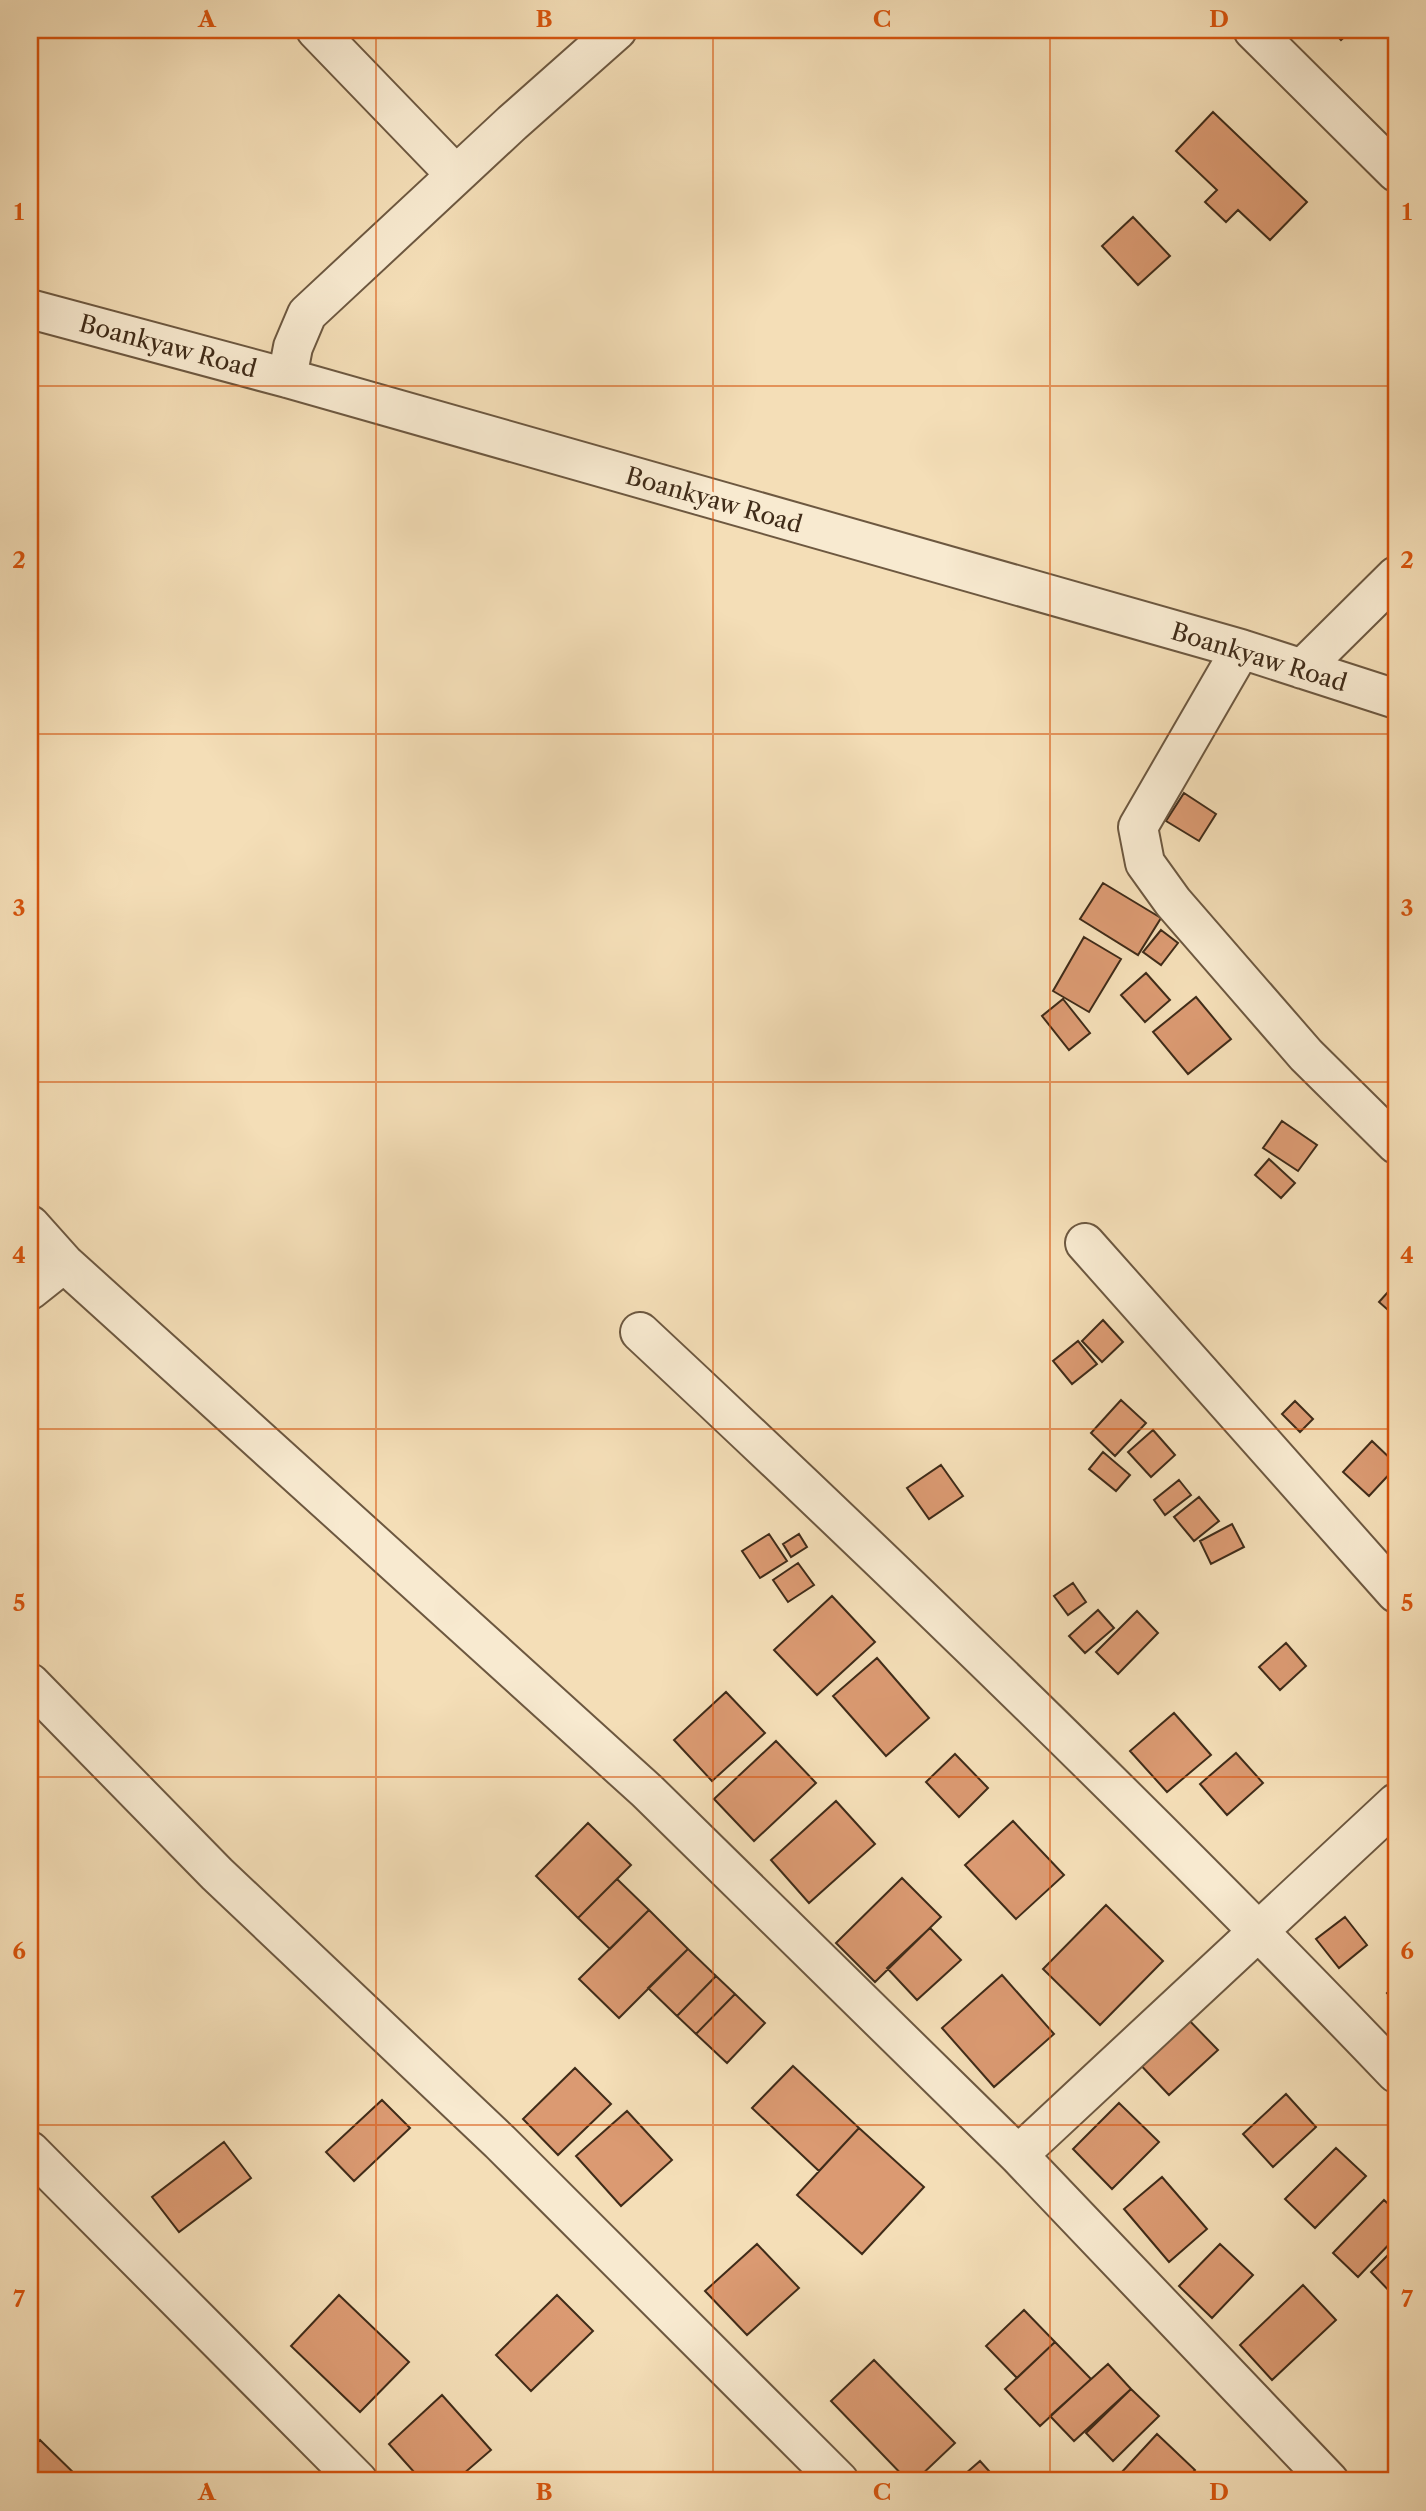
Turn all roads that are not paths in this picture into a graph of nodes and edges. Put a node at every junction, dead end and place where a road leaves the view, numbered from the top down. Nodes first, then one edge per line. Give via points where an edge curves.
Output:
1 (316, 30) edge
2 (617, 30) edge
3 (1253, 30) edge
4 (1396, 172) edge
5 (456, 175) junction
6 (30, 309) edge
7 (287, 378) junction
8 (1396, 576) edge
9 (1241, 649) junction
10 (1303, 669) junction
11 (1396, 699) edge
12 (1396, 1144) edge
13 (30, 1225) edge
14 (1085, 1243) dead end
15 (64, 1263) junction
16 (30, 1290) edge
17 (640, 1332) dead end
18 (1396, 1593) edge
19 (30, 1683) edge
20 (1396, 1803) edge
21 (1259, 1930) junction
22 (1396, 2073) edge
23 (30, 2151) edge
24 (1018, 2155) junction
25 (358, 2481) edge
26 (839, 2481) edge
27 (1329, 2481) edge

1 - 5 street
2 - 5 street
3 - 4 street
5 - 7 street via 307,314 293,347
6 - 7 street, Boankyaw Road
7 - 9 street, Boankyaw Road
8 - 10 street
9 - 10 street, Boankyaw Road
9 - 12 street via 1138,827 1145,863 1172,902 1306,1055
10 - 11 street, Boankyaw Road
13 - 15 street
14 - 18 street
15 - 16 street
15 - 24 street via 647,1791
17 - 21 street via 877,1554
19 - 26 street via 217,1874 500,2142
20 - 21 street
21 - 22 street
21 - 24 street
23 - 25 street
24 - 27 street

